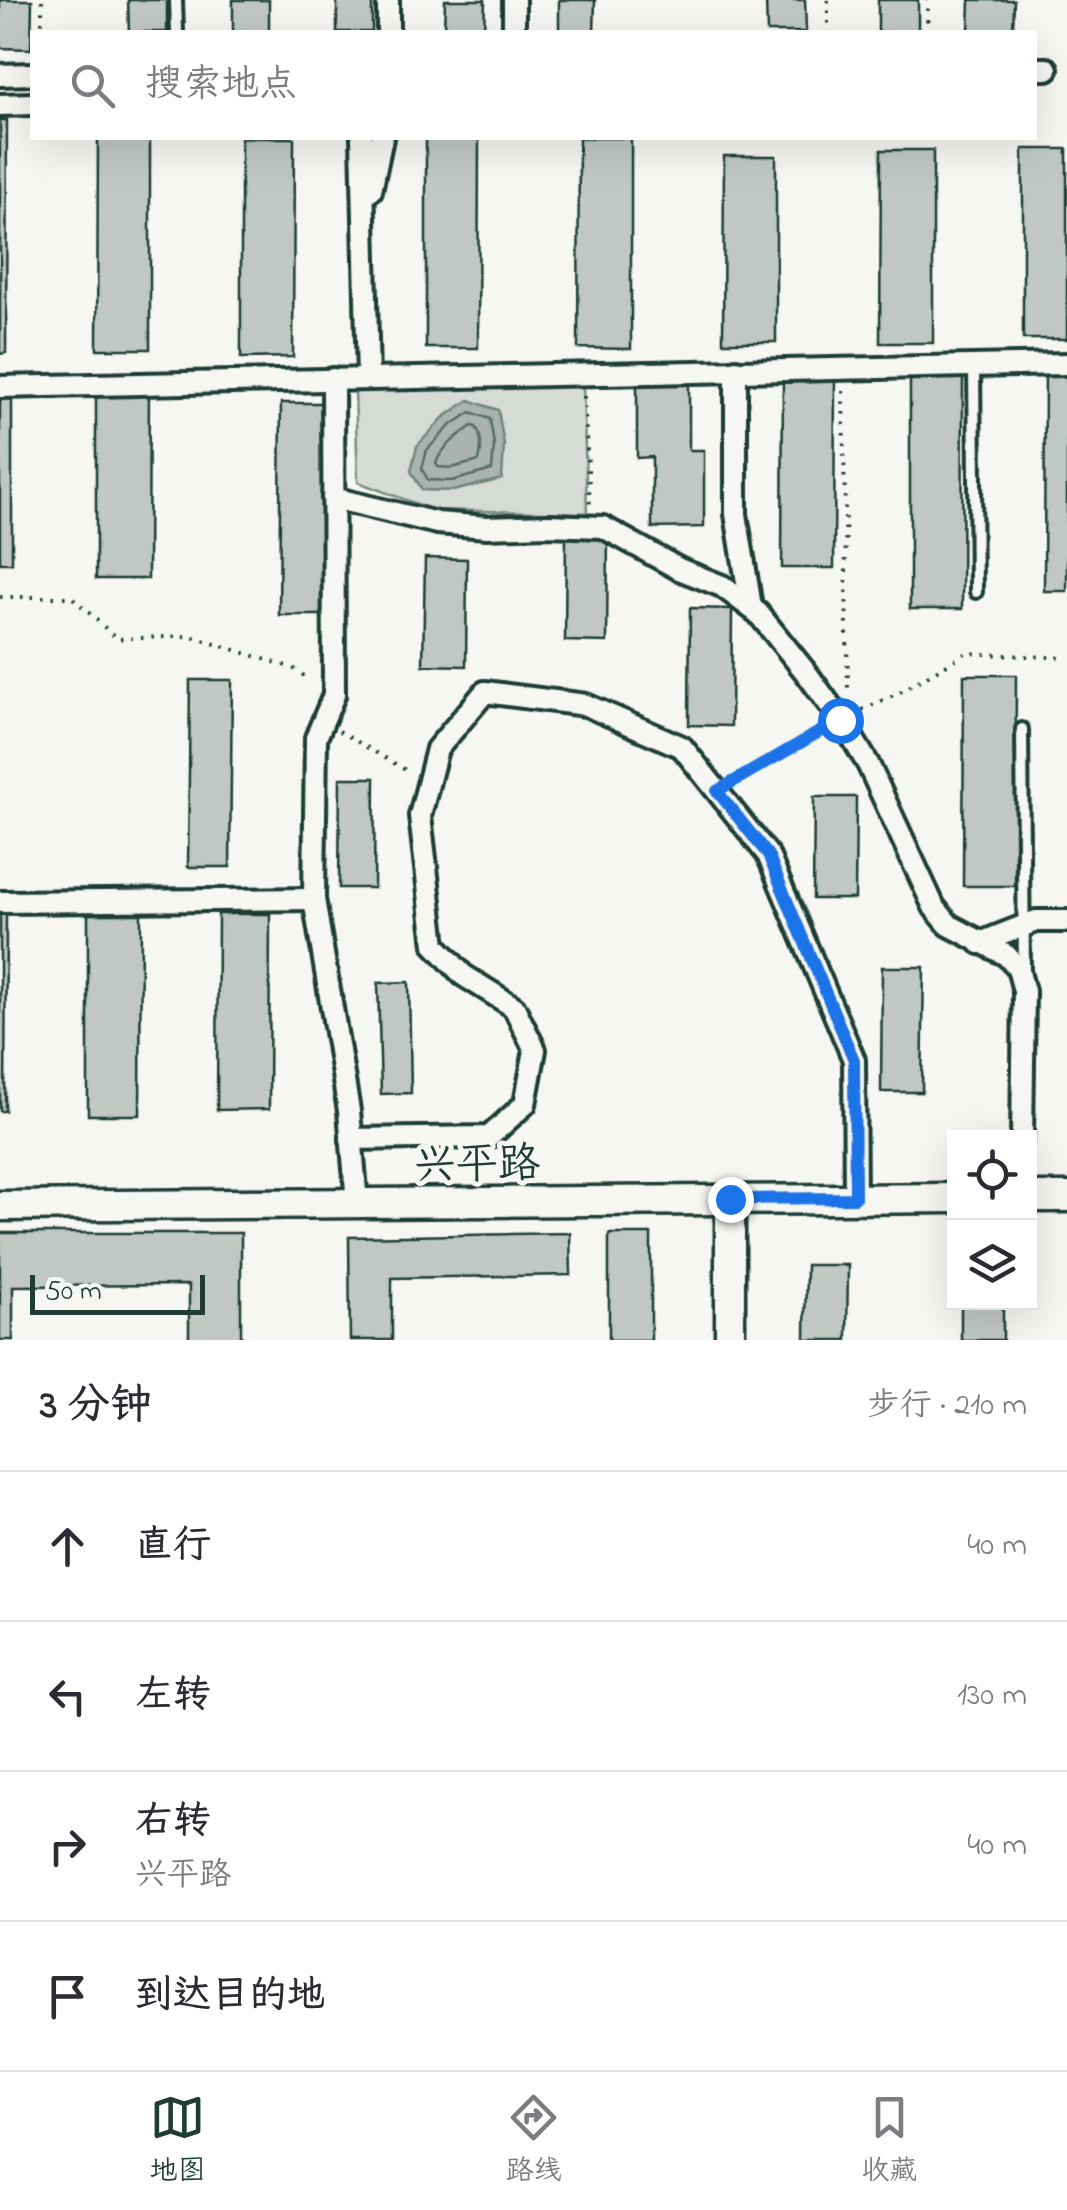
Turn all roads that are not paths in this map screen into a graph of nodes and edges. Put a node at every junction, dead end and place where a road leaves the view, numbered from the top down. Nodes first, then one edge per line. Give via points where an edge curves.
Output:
1 (176, 0) edge
2 (388, 0) edge
3 (514, 0) edge
4 (177, 30) edge
5 (388, 30) edge
6 (514, 30) edge
7 (30, 74) edge
8 (0, 75) edge
9 (0, 104) edge
10 (30, 104) edge
11 (362, 140) edge
12 (382, 140) edge
13 (364, 227) junction
14 (1067, 364) edge
15 (974, 366) junction
16 (736, 370) junction
17 (368, 378) junction
18 (333, 379) junction
19 (0, 386) edge
20 (333, 498) junction
21 (976, 592) dead end
22 (751, 607) junction
23 (1022, 729) dead end
24 (314, 899) junction
25 (0, 902) edge
26 (1067, 921) edge
27 (1024, 926) junction
28 (980, 943) junction
29 (1024, 990) junction
30 (1022, 1130) edge
31 (351, 1139) junction
32 (1067, 1197) edge
33 (855, 1198) junction
34 (947, 1198) edge
35 (1037, 1198) edge
36 (730, 1199) junction
37 (358, 1203) junction
38 (0, 1206) edge
39 (730, 1340) edge

1 - 4 lane
2 - 5 street
3 - 6 street
7 - 8 street
9 - 10 street
11 - 13 street
12 - 13 street
13 - 17 street
14 - 15 street
15 - 16 street
15 - 21 lane
16 - 17 street
16 - 22 street via 736,514
17 - 18 street
18 - 19 street
18 - 20 street
20 - 22 street via 487,528 603,527
20 - 24 street via 334,696 316,738
22 - 28 street via 844,718 934,906 950,926
23 - 27 lane
24 - 25 street
24 - 31 street
26 - 27 street
27 - 28 street
27 - 29 lane
28 - 29 street via 1006,955
29 - 30 street
31 - 33 street via 489,1138 525,1104 534,1050 514,1007 462,975 435,945 420,816 437,749 485,692 586,705 682,747 768,855 854,1060
31 - 37 street
32 - 35 street
33 - 34 street, 兴平路
33 - 36 street, 兴平路
36 - 37 street, 兴平路
36 - 39 street
37 - 38 street, 兴平路

